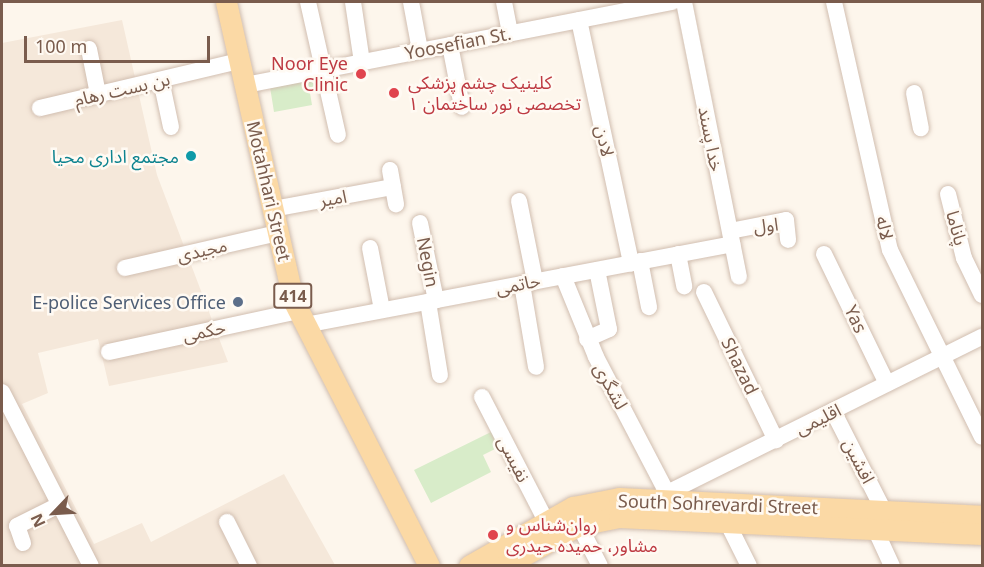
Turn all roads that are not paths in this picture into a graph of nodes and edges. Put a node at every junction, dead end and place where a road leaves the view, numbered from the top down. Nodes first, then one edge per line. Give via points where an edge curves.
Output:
1 (226, 2) edge
2 (308, 2) edge
3 (353, 2) edge
4 (411, 2) edge
5 (504, 2) edge
6 (673, 2) edge
7 (834, 2) edge
8 (579, 20) junction
9 (510, 33) junction
10 (450, 45) junction
11 (89, 49) dead end
12 (420, 50) junction
13 (240, 61) junction
14 (362, 62) junction
15 (322, 70) junction
16 (161, 80) junction
17 (245, 85) junction
18 (914, 93) dead end
19 (98, 94) junction
20 (462, 107) dead end
21 (40, 108) dead end
22 (171, 127) dead end
23 (921, 128) dead end
24 (338, 135) dead end
25 (390, 170) dead end
26 (393, 187) junction
27 (948, 194) dead end
28 (519, 201) dead end
29 (396, 204) dead end
30 (273, 209) junction
31 (420, 224) dead end
32 (278, 232) junction
33 (731, 237) junction
34 (788, 240) dead end
35 (370, 248) dead end
36 (678, 254) junction
37 (824, 254) dead end
38 (635, 262) junction
39 (125, 267) dead end
40 (597, 270) junction
41 (563, 276) junction
42 (739, 277) dead end
43 (529, 282) junction
44 (684, 286) dead end
45 (704, 292) dead end
46 (982, 295) edge
47 (432, 301) junction
48 (649, 307) dead end
49 (382, 310) junction
50 (301, 318) junction
51 (982, 337) edge
52 (587, 339) junction
53 (109, 352) dead end
54 (941, 358) junction
55 (537, 367) dead end
56 (440, 375) dead end
57 (887, 384) junction
58 (2, 392) edge
59 (482, 397) dead end
60 (833, 411) junction
61 (982, 437) edge
62 (776, 440) junction
63 (661, 497) junction
64 (59, 505) junction
65 (727, 513) junction
66 (982, 516) edge
67 (879, 520) junction
68 (546, 521) junction
69 (227, 522) dead end
70 (579, 525) junction
71 (982, 534) edge
72 (23, 543) dead end
73 (508, 564) edge
74 (91, 566) edge
75 (249, 566) edge
76 (429, 566) edge
77 (469, 566) edge
78 (600, 566) edge
79 (749, 566) edge
80 (892, 566) edge

1 - 13 main road, Motahhari Street / 414
2 - 15 street
3 - 14 street
4 - 12 street
5 - 9 street
6 - 8 street, Yoosefian St.
6 - 33 street, خدا پسند
7 - 54 street, لاله via 890,250
8 - 9 street, Yoosefian St.
8 - 38 street, لادن
9 - 10 street, Yoosefian St.
10 - 12 street, Yoosefian St.
10 - 20 street
11 - 19 street
12 - 14 street, Yoosefian St.
13 - 16 street, بن بست رهام
13 - 17 main road, Motahhari Street / 414
14 - 15 street, Yoosefian St.
15 - 17 street, Yoosefian St.
15 - 24 street
16 - 19 street, بن بست رهام
16 - 22 street
17 - 30 main road, Motahhari Street / 414
18 - 23 street
19 - 21 street, بن بست رهام
25 - 26 street
26 - 29 street
26 - 30 street, امیر
27 - 46 street, پاناما via 964,258
28 - 43 street
30 - 32 main road, Motahhari Street / 414
31 - 47 street, Negin
32 - 39 street, مجیدی
32 - 50 main road, Motahhari Street / 414
33 - 34 street, اول via 786,220
33 - 36 street, حاتمی
33 - 42 street, خدا پسند
35 - 49 street
36 - 38 street, حاتمی
36 - 44 street
37 - 57 street, Yas
38 - 40 street, حاتمی
38 - 48 street, لادن
40 - 41 street, حاتمی
40 - 52 street via 609,329
41 - 43 street, حاتمی
41 - 52 street, لشگری
43 - 47 street, حاتمی
43 - 55 street
45 - 62 street, Shazad
47 - 49 street, حاتمی
47 - 56 street, Negin
49 - 50 street, حاتمی
50 - 53 street, حکمی
50 - 76 main road, Motahhari Street / 414
51 - 54 street, اقلیمی
52 - 63 street, لشگری
54 - 57 street, اقلیمی
54 - 61 street, لاله
57 - 60 street, اقلیمی
58 - 64 street
59 - 68 street, نفیسی
60 - 62 street, اقلیمی
60 - 67 street, افشین
62 - 63 street, اقلیمی
63 - 65 main road, South Sohrevardi Street
63 - 68 main road, South Sohrevardi Street via 592,502
64 - 72 street via 17,526
64 - 74 street
65 - 67 main road, South Sohrevardi Street
65 - 70 main road, South Sohrevardi Street via 619,517
65 - 79 street
66 - 67 main road, South Sohrevardi Street
67 - 71 main road, South Sohrevardi Street
67 - 80 street, افشین
68 - 77 main road, South Sohrevardi Street
69 - 75 street
70 - 73 main road, South Sohrevardi Street
70 - 78 street

